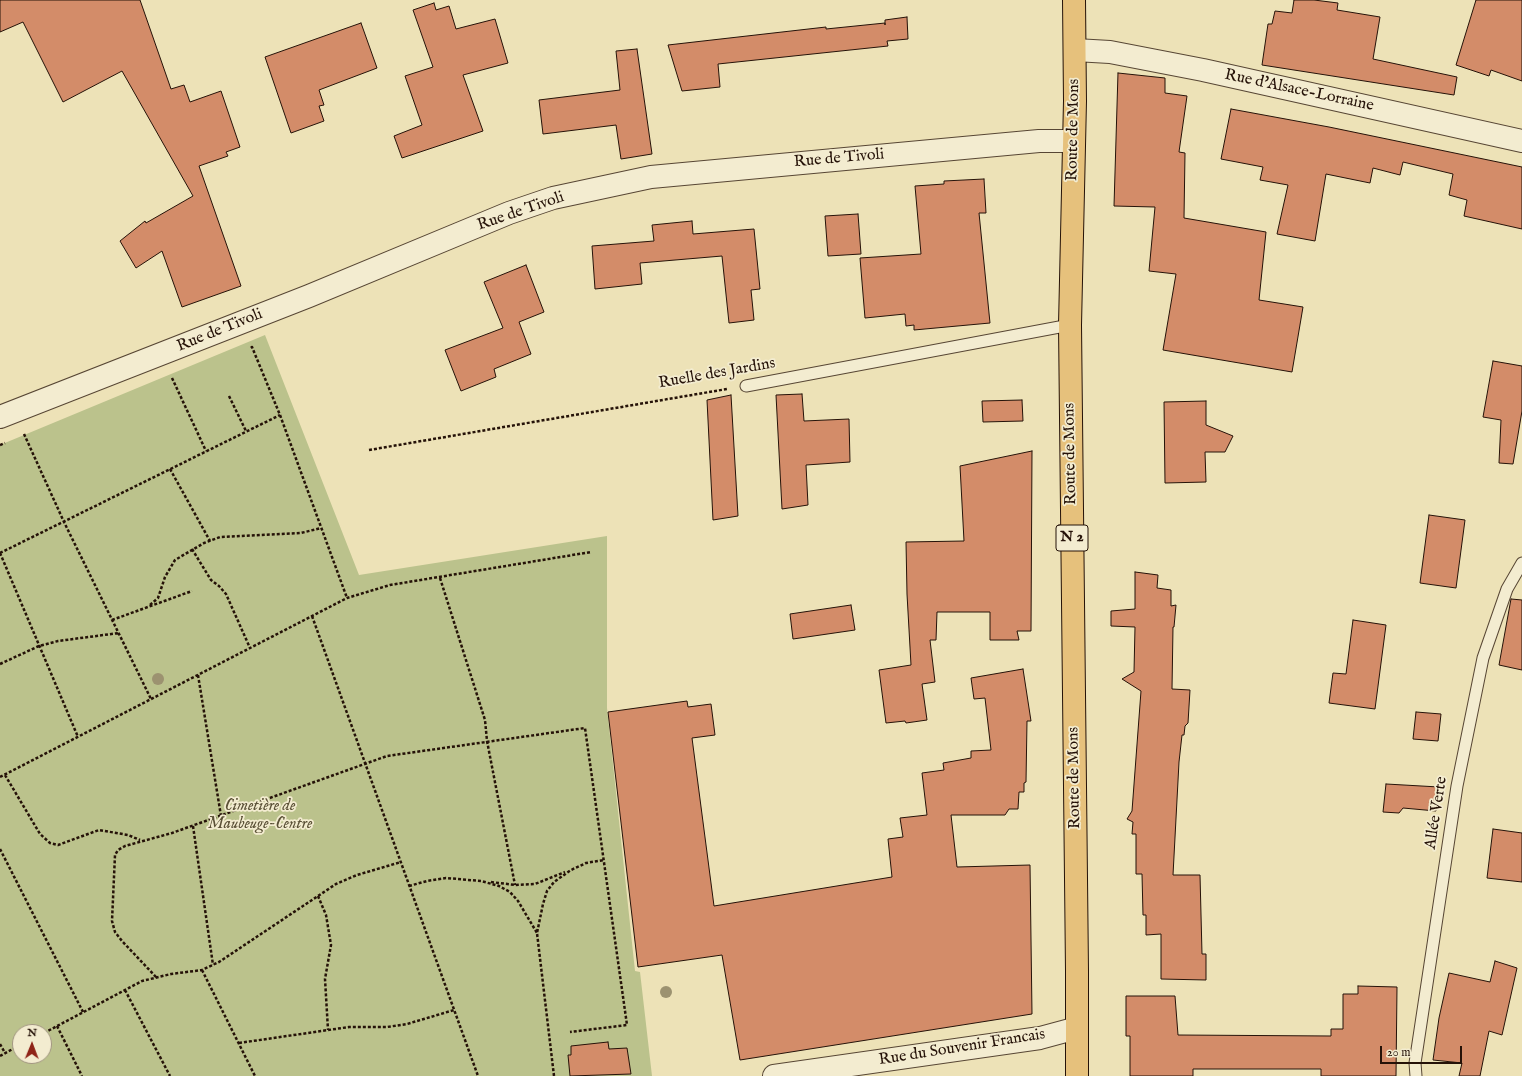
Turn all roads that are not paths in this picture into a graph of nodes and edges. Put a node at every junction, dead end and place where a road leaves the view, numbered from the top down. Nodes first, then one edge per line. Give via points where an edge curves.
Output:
1 (1074, 0) edge
2 (1074, 50) junction
3 (1074, 141) junction
4 (1522, 141) edge
5 (1070, 325) junction
6 (746, 386) road end
7 (7, 414) edge
8 (1522, 563) edge
9 (1077, 1028) junction
10 (774, 1076) edge
11 (1077, 1076) edge
12 (1416, 1076) edge

1 - 2 main road, Route de Mons / N 2
2 - 3 main road, Route de Mons / N 2
2 - 4 street, Rue d'Alsace-Lorraine via 1110,52 1203,70
3 - 5 main road, Route de Mons / N 2
3 - 7 street, Rue de Tivoli via 1039,140 659,176 553,198 509,213 309,296
5 - 6 lane, Ruelle des Jardins
5 - 9 main road, Route de Mons / N 2
8 - 12 lane, Allée Verte via 1507,589 1483,658 1456,786 1415,1063
9 - 10 street, Rue du Souvenir Francais via 1040,1038
9 - 11 main road, Route de Mons / N 2

